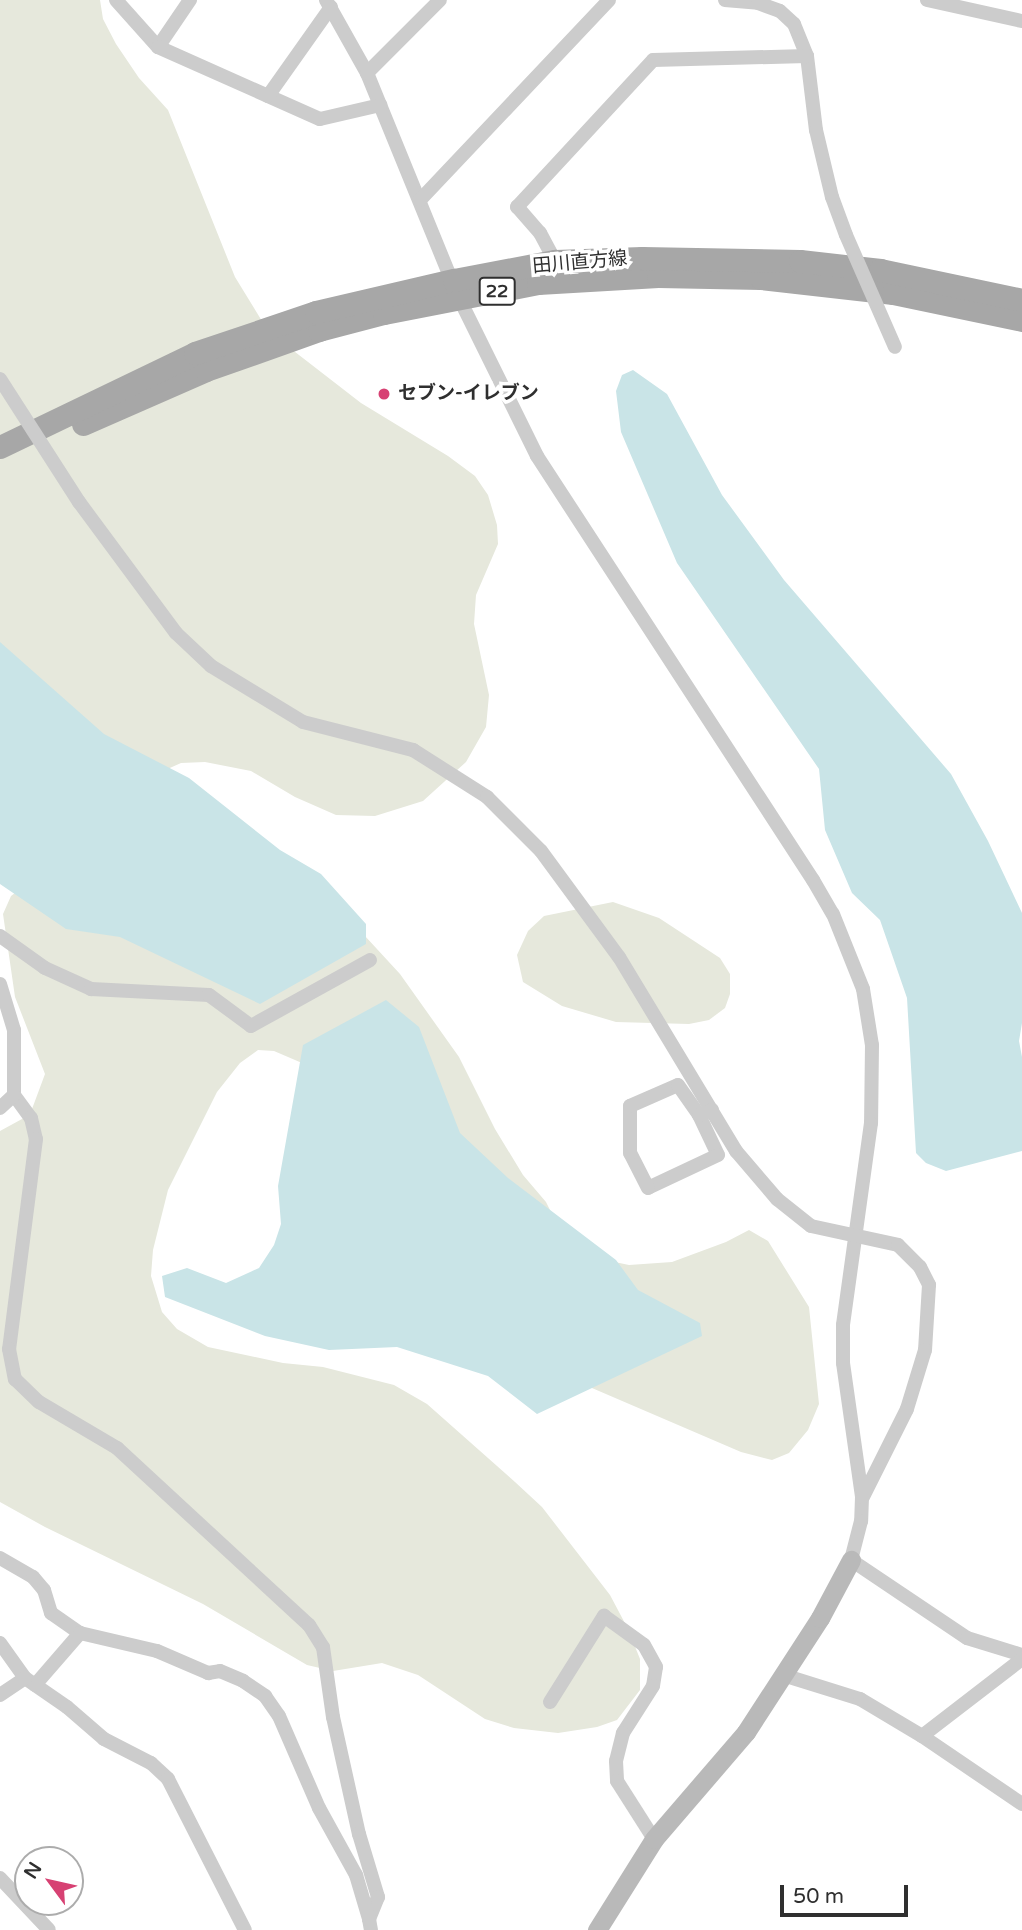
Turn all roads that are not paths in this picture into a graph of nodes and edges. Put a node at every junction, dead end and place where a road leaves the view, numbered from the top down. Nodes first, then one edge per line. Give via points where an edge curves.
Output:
1 (116, 0) edge
2 (190, 0) edge
3 (440, 0) edge
4 (609, 0) edge
5 (725, 0) edge
6 (927, 0) edge
7 (329, 3) edge
8 (1022, 21) edge
9 (158, 47) junction
10 (807, 56) junction
11 (366, 73) junction
12 (268, 96) junction
13 (380, 105) junction
14 (420, 200) junction
15 (555, 261) junction
16 (457, 289) junction
17 (1022, 300) edge
18 (1022, 320) edge
19 (895, 347) dead end
20 (0, 379) edge
21 (0, 447) edge
22 (0, 464) edge
23 (0, 936) edge
24 (370, 960) dead end
25 (0, 984) edge
26 (14, 1095) junction
27 (0, 1108) edge
28 (706, 1113) junction
29 (854, 1237) junction
30 (862, 1497) junction
31 (0, 1558) edge
32 (851, 1560) junction
33 (79, 1633) junction
34 (0, 1643) edge
35 (1022, 1657) edge
36 (783, 1675) junction
37 (30, 1681) junction
38 (0, 1695) edge
39 (550, 1702) dead end
40 (922, 1735) junction
41 (1022, 1804) edge
42 (654, 1839) junction
43 (0, 1878) edge
44 (370, 1924) edge
45 (49, 1930) edge
46 (245, 1930) edge
47 (597, 1930) edge

1 - 9 street
2 - 9 street
3 - 11 street
4 - 14 street
5 - 10 street via 758,3 780,11 794,24
6 - 8 street
7 - 11 street
7 - 12 street
9 - 12 street
10 - 15 street via 653,60 517,207 540,233
10 - 19 street, bridge via 816,130 832,198
11 - 13 street
12 - 13 street via 320,119
13 - 14 street
14 - 16 street
15 - 16 main road, 田川直方線 / 22
15 - 17 main road, 田川直方線 / 22 via 800,261 880,270
16 - 18 main road, 田川直方線 / 22 via 658,276 761,278 892,293
16 - 21 main road, 田川直方線 / 22 via 316,312 195,353
16 - 22 main road, 田川直方線 / 22 via 318,330 206,370
16 - 29 street via 537,456 813,880 838,926 863,989 872,1045 871,1123
20 - 28 street, bridge via 79,502 176,633 211,666 303,722 413,750 487,797 541,851 619,957
23 - 24 street via 45,968 91,989 209,995 251,1026
25 - 26 street via 14,1030
26 - 27 street
26 - 44 street via 30,1118 36,1139 9,1349 15,1380 39,1402 117,1448 265,1583 316,1636 323,1647 336,1730 378,1897
28 - 28 street via 678,1085 630,1107 630,1153 648,1188 718,1155
28 - 29 street via 777,1199 811,1226
29 - 30 street via 843,1363
29 - 30 street via 898,1245 929,1285 925,1350 907,1409
30 - 32 street
31 - 33 street via 33,1577 44,1590 51,1613
32 - 35 street via 967,1638
32 - 36 street
33 - 37 street
33 - 44 street via 157,1651 208,1673 220,1671 265,1696 356,1875
34 - 37 street
35 - 40 street
36 - 40 street via 860,1699
36 - 42 street via 746,1732
37 - 38 street
37 - 46 street via 104,1739 151,1763 168,1779
39 - 42 street via 604,1616 644,1645 656,1667 653,1686 623,1733 616,1761 617,1782
40 - 41 street
42 - 47 street
43 - 45 street

